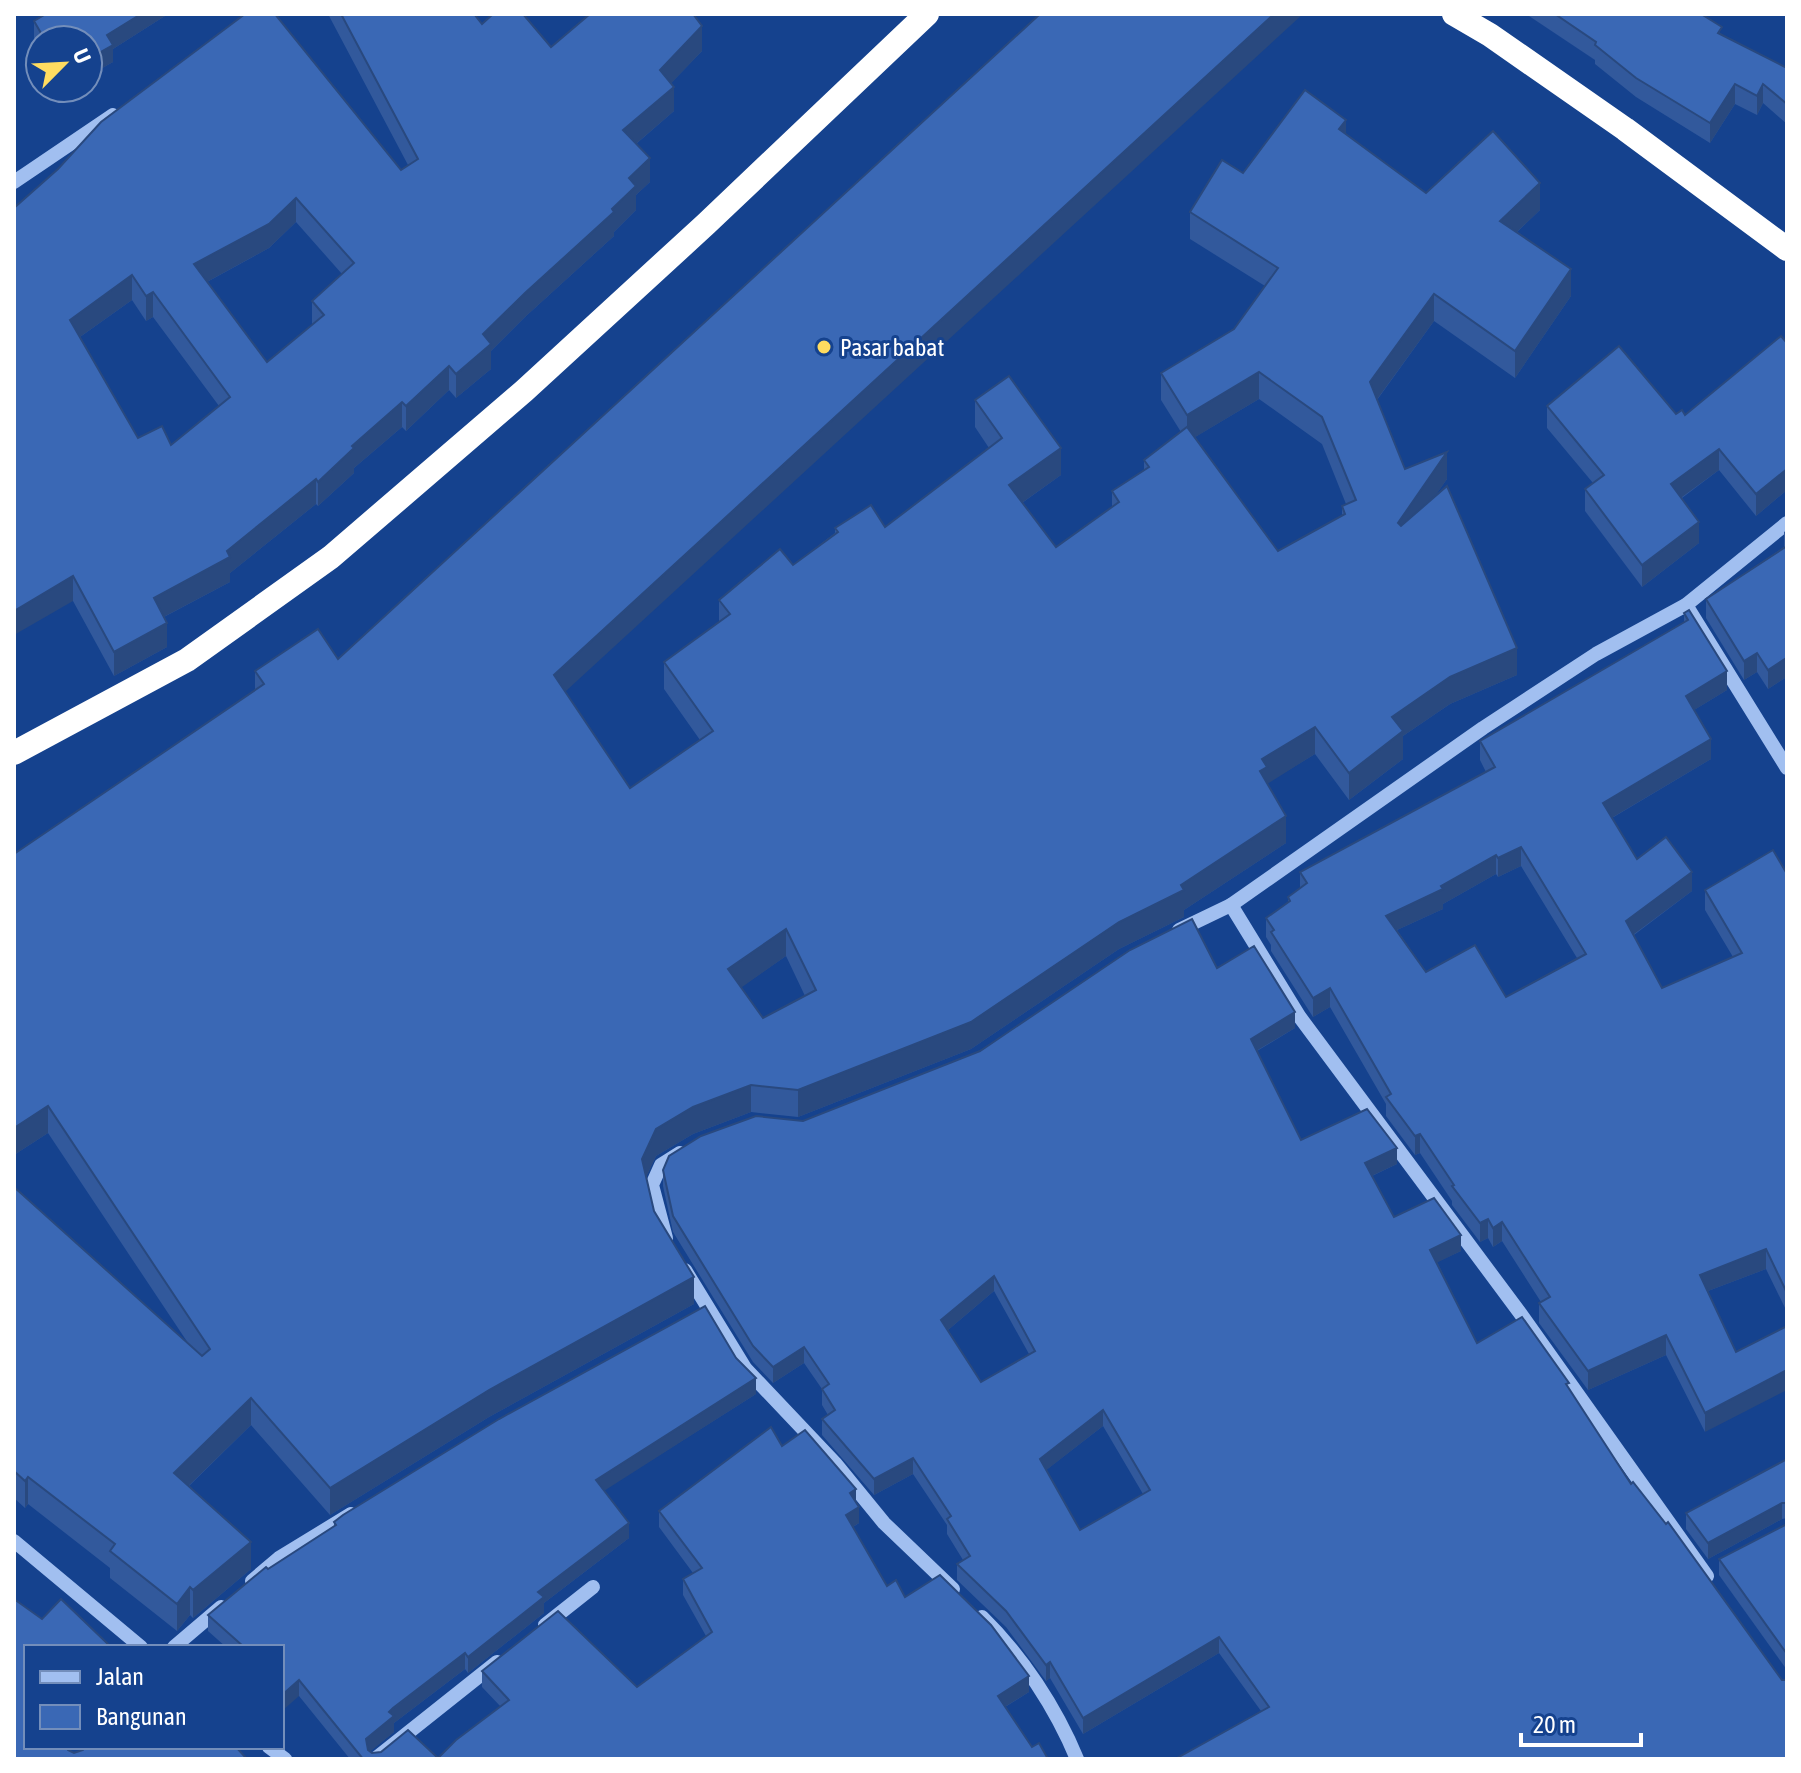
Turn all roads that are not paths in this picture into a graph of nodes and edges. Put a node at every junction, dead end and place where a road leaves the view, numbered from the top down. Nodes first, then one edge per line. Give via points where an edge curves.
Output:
1 (927, 14) edge
2 (1454, 14) edge
3 (132, 103) edge
4 (14, 182) edge
5 (1787, 249) edge
6 (1787, 523) edge
7 (1686, 605) junction
8 (14, 753) edge
9 (1787, 768) edge
10 (1231, 905) junction
11 (1165, 937) edge
12 (697, 1143) edge
13 (360, 1509) edge
14 (14, 1541) edge
15 (1718, 1565) edge
16 (1704, 1572) junction
17 (1713, 1585) edge
18 (593, 1587) dead end
19 (965, 1601) edge
20 (976, 1612) edge
21 (532, 1634) edge
22 (139, 1645) edge
23 (176, 1645) edge
24 (508, 1654) edge
25 (375, 1759) edge
26 (1077, 1759) edge

1 - 8 highway via 524,391 331,557 187,660
2 - 5 highway via 1625,129
3 - 4 street
6 - 7 street
7 - 9 street
7 - 10 street via 1558,678
10 - 11 street
10 - 16 street via 1299,1016
12 - 19 street via 661,1165 652,1185 664,1236 701,1311 884,1523
13 - 23 street via 279,1558
14 - 22 street
15 - 16 street
16 - 17 street
18 - 21 street
20 - 26 street via 1040,1690
24 - 25 street

